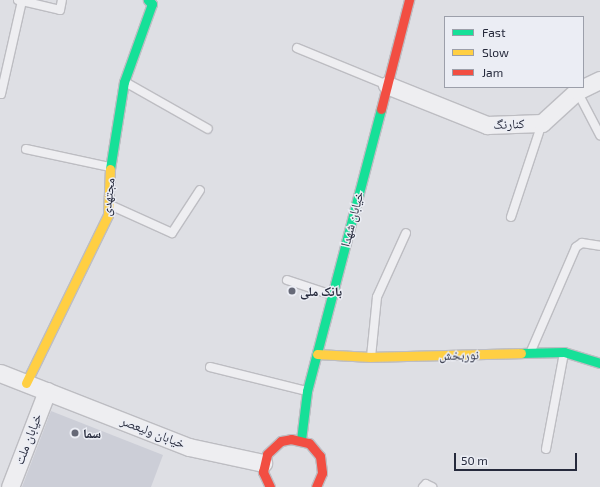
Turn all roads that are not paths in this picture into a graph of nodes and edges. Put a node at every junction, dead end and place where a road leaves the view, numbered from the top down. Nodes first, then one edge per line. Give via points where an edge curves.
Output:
1 (20, 0) edge
2 (62, 0) edge
3 (148, 0) edge
4 (409, 0) edge
5 (297, 48) dead end
6 (600, 80) edge
7 (124, 82) junction
8 (387, 85) junction
9 (583, 88) edge
10 (584, 88) edge
11 (577, 91) junction
12 (1, 94) dead end
13 (542, 123) junction
14 (208, 129) dead end
15 (600, 135) edge
16 (26, 149) dead end
17 (110, 168) junction
18 (200, 190) dead end
19 (109, 204) junction
20 (511, 217) dead end
21 (406, 233) dead end
22 (600, 246) edge
23 (287, 280) dead end
24 (332, 295) junction
25 (564, 352) junction
26 (317, 354) junction
27 (530, 354) junction
28 (371, 357) junction
29 (600, 363) edge
30 (210, 367) dead end
31 (0, 373) edge
32 (26, 383) junction
33 (47, 391) junction
34 (307, 391) junction
35 (301, 440) junction
36 (546, 449) dead end
37 (263, 463) junction
38 (318, 484) edge
39 (10, 487) edge
40 (270, 487) edge
41 (331, 487) edge
42 (423, 487) edge
43 (432, 487) edge

1 - 2 lane via 60,10
1 - 12 lane
3 - 7 street, مجتهدی via 152,4
4 - 8 street, خیابان شهدا
5 - 8 lane
6 - 10 street, کنارنگ
7 - 14 lane
7 - 17 street, مجتهدی
8 - 13 street, کنارنگ via 487,125
8 - 24 street, خیابان شهدا
9 - 11 street, کنارنگ
11 - 13 street, کنارنگ
11 - 15 lane
13 - 20 lane
16 - 17 lane
17 - 19 street, مجتهدی
18 - 19 lane via 172,233
19 - 32 street, مجتهدی via 108,215
21 - 28 lane via 376,297
22 - 27 lane via 582,243 576,247
23 - 24 lane
24 - 26 street, خیابان شهدا
25 - 27 street, نوربخش
25 - 29 street, نوربخش
25 - 36 lane
26 - 28 street, نوربخش
26 - 34 street, خیابان شهدا
27 - 28 street, نوربخش
30 - 34 lane
31 - 32 street, خیابان ولیعصر
32 - 33 street, خیابان ولیعصر
33 - 37 street, خیابان ولیعصر via 189,447
33 - 39 street, خیابان ملت
34 - 35 street, خیابان شهدا
35 - 37 street via 281,441 267,454
35 - 38 street via 320,456
37 - 40 street
38 - 41 street
42 - 43 lane via 426,484

